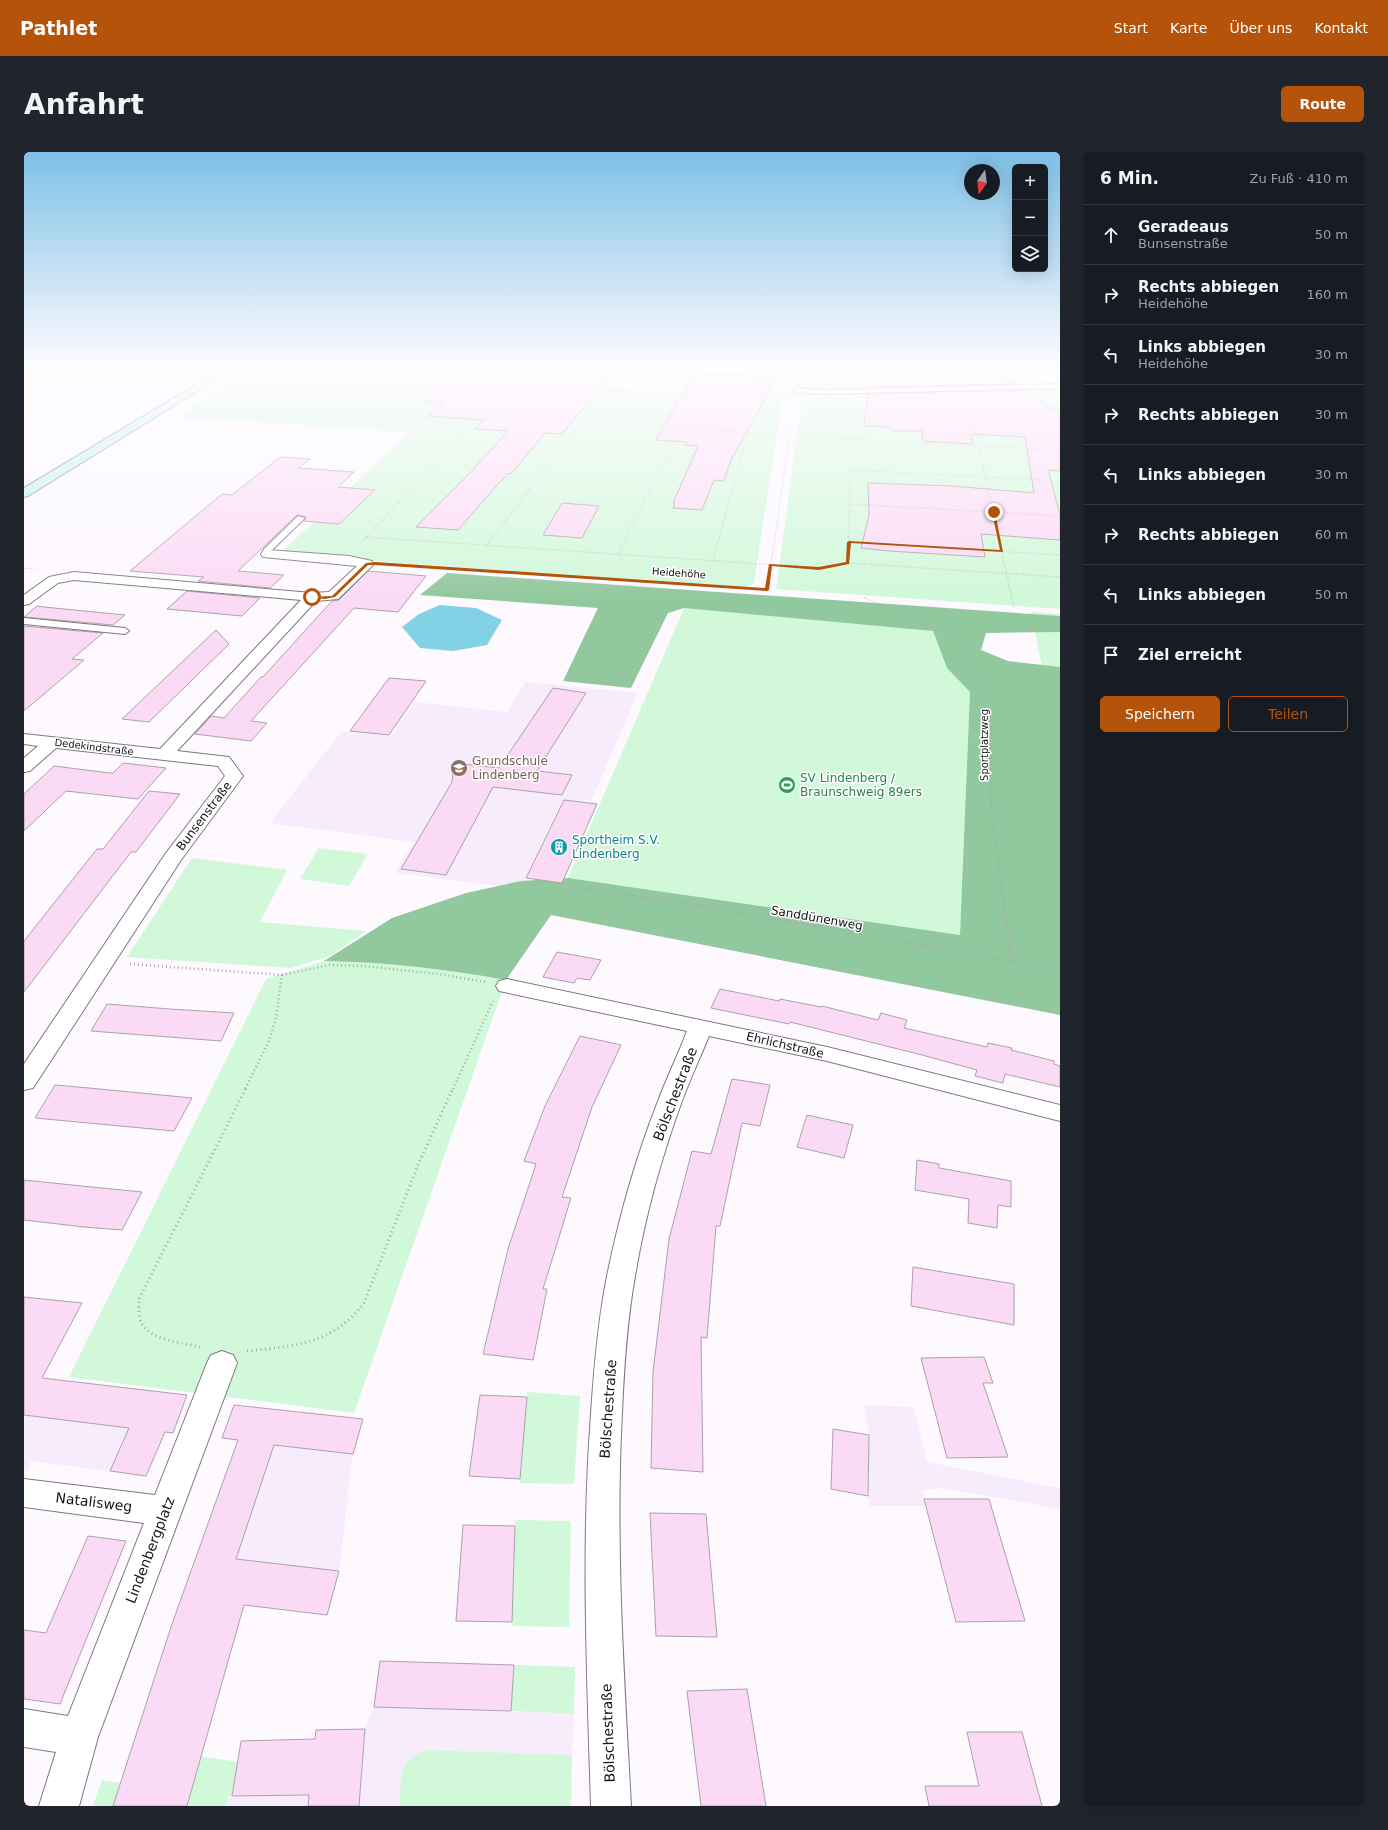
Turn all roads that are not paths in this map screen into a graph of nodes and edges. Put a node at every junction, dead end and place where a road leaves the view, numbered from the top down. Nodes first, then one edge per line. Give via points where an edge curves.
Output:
1 (101, 446) edge
2 (24, 493) edge
3 (301, 518) dead end
4 (268, 554) joint
5 (312, 597) junction
6 (24, 601) edge
7 (24, 621) edge
8 (125, 631) dead end
9 (24, 739) edge
10 (52, 742) junction
11 (164, 755) junction
12 (24, 767) edge
13 (507, 986) road end
14 (701, 1026) junction
15 (24, 1082) edge
16 (1060, 1114) edge
17 (223, 1354) road end
18 (24, 1493) edge
19 (165, 1511) junction
20 (24, 1728) edge
21 (79, 1736) junction
22 (59, 1806) edge
23 (611, 1806) edge

1 - 2 main road
3 - 4 lane via 267,551
4 - 5 street via 348,560 367,564 333,596
5 - 6 street via 85,577 63,578 48,584
5 - 11 street
7 - 8 lane
9 - 10 street, Dedekindstraße
10 - 11 street, Dedekindstraße
10 - 12 street
11 - 15 street, Bunsenstraße via 223,761 234,776 173,857
13 - 14 street, Ehrlichstraße
14 - 16 street, Ehrlichstraße via 827,1054
14 - 23 street, Bölschestraße via 667,1110 651,1160 624,1261 616,1310 606,1419 602,1512
17 - 19 street, Lindenbergplatz
18 - 19 street, Natalisweg
19 - 21 street, Lindenbergplatz
20 - 21 street
21 - 22 street, Lindenbergplatz

